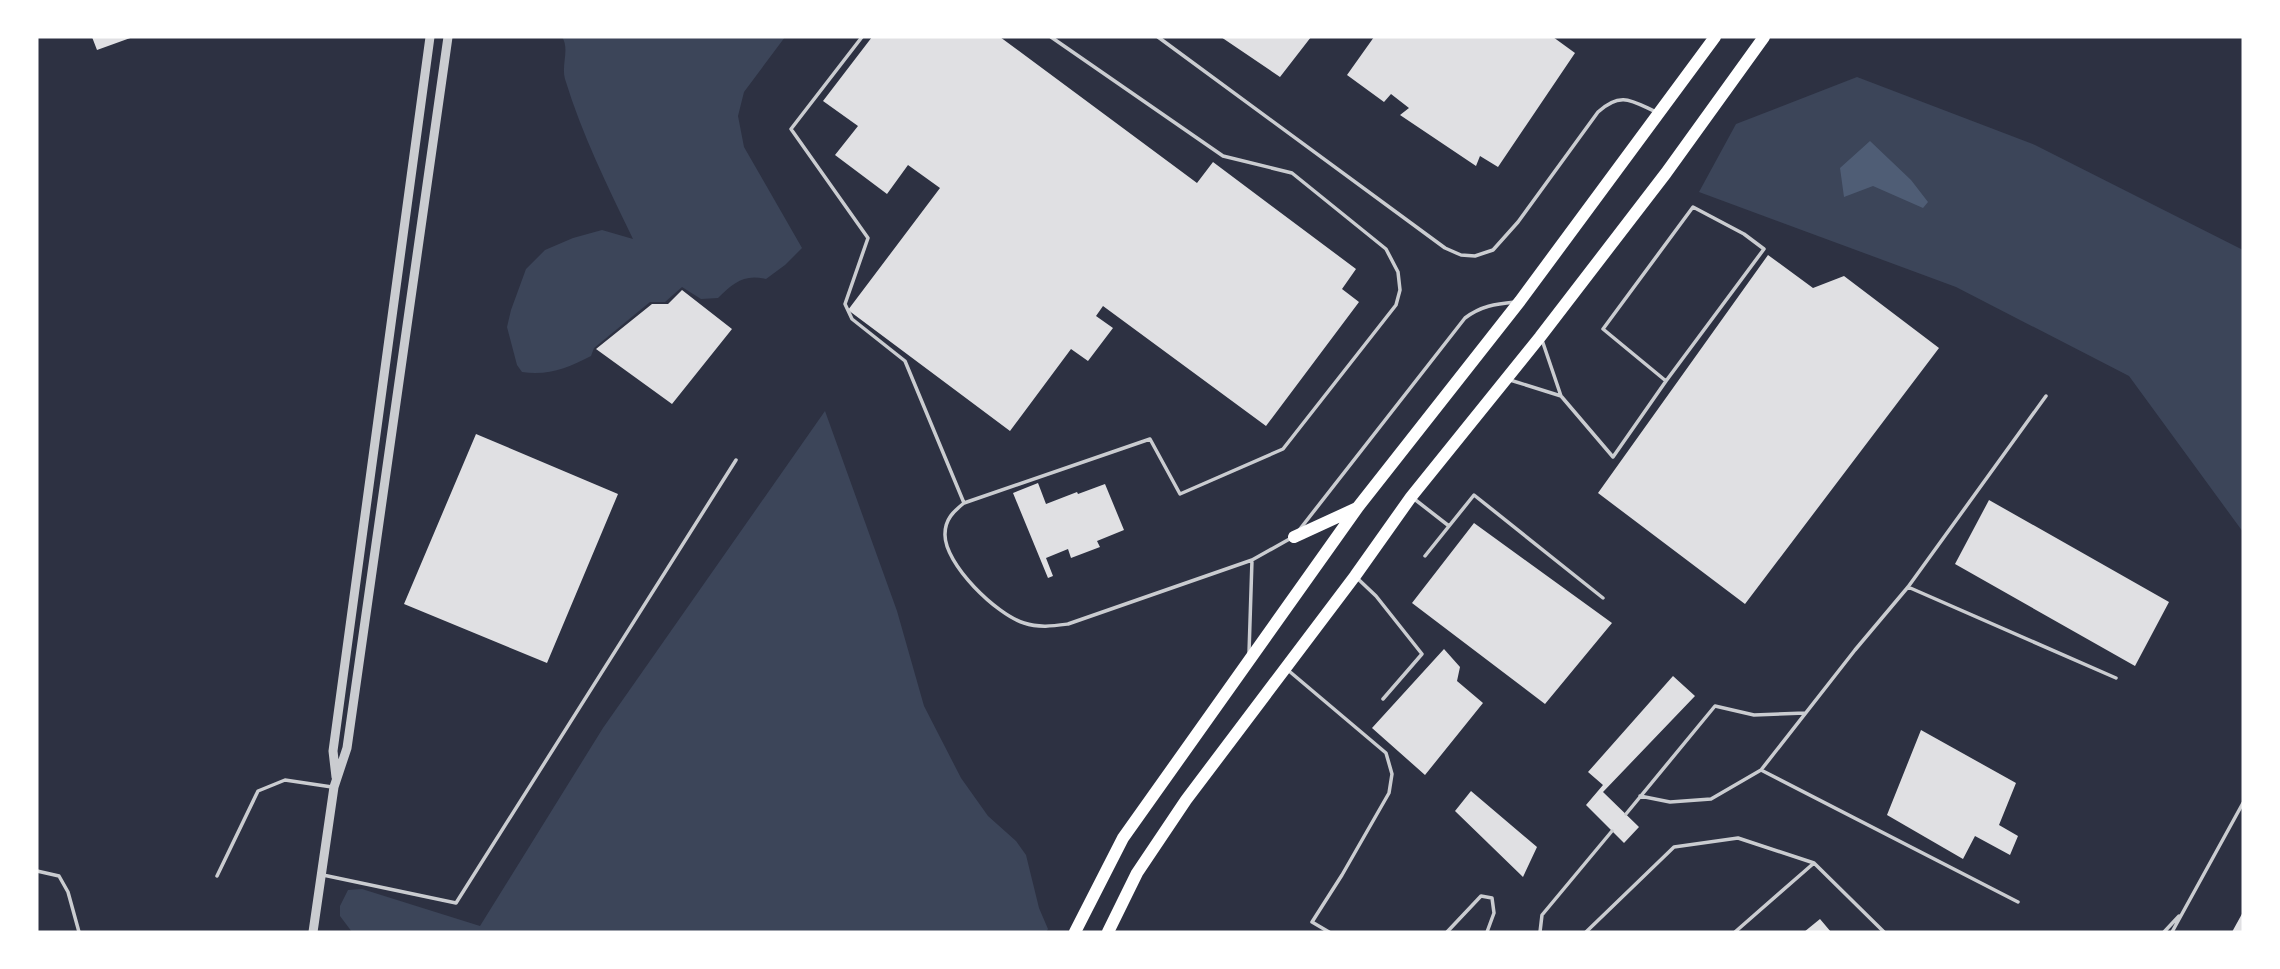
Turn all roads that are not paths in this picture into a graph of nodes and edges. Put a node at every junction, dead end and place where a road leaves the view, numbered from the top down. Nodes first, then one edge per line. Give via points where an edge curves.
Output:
1 (430, 37) edge
2 (448, 37) edge
3 (862, 37) edge
4 (1051, 37) edge
5 (1158, 37) edge
6 (1715, 37) edge
7 (1764, 37) edge
8 (1658, 112) junction
9 (1520, 301) junction
10 (1541, 337) junction
11 (1507, 379) junction
12 (1666, 381) junction
13 (1561, 396) junction
14 (2046, 396) dead end
15 (736, 460) dead end
16 (1411, 497) junction
17 (964, 503) junction
18 (1357, 507) junction
19 (1449, 526) junction
20 (1294, 537) junction
21 (1425, 556) dead end
22 (1252, 560) junction
23 (1355, 576) junction
24 (1908, 587) junction
25 (1604, 598) dead end
26 (1249, 662) junction
27 (1285, 667) junction
28 (2116, 678) dead end
29 (1383, 699) dead end
30 (1805, 713) junction
31 (1761, 770) junction
32 (336, 777) junction
33 (334, 788) junction
34 (1640, 796) junction
35 (2243, 803) edge
36 (1626, 814) dead end
37 (1612, 831) dead end
38 (1814, 863) junction
39 (37, 871) edge
40 (321, 875) junction
41 (217, 876) dead end
42 (2018, 902) dead end
43 (2184, 911) junction
44 (79, 932) edge
45 (313, 932) edge
46 (1075, 932) edge
47 (1108, 932) edge
48 (1329, 932) edge
49 (1447, 932) edge
50 (1487, 932) edge
51 (1540, 932) edge
52 (1587, 932) edge
53 (1735, 932) edge
54 (1884, 932) edge
55 (2164, 932) edge
56 (2172, 932) edge

1 - 32 street via 332,751
2 - 32 street via 347,748
3 - 17 lane via 791,129 868,238 845,304 852,319 905,361
4 - 17 lane via 1223,156 1292,173 1386,249 1398,272 1399,290 1396,305 1283,449 1180,494 1150,439
5 - 8 lane via 1445,248 1461,255 1493,250 1610,102 1625,98
6 - 8 highway
7 - 10 highway
8 - 9 highway
9 - 18 highway
9 - 20 lane via 1489,305 1465,318
10 - 11 highway
10 - 13 lane
11 - 13 lane
11 - 16 highway
12 - 12 lane via 1764,249 1693,207 1603,329
12 - 13 lane via 1613,457
14 - 24 lane
15 - 40 lane via 456,903
16 - 19 lane
16 - 23 highway
17 - 22 lane via 950,515 944,531 946,548 993,605 1026,624 1068,625
18 - 20 highway
18 - 26 highway
19 - 21 lane
19 - 25 lane via 1474,495
20 - 22 lane
22 - 26 lane
23 - 27 highway
23 - 29 lane via 1422,654
24 - 28 lane
24 - 30 lane
26 - 46 highway via 1122,838
27 - 47 highway via 1137,873
27 - 48 lane via 1386,753 1392,774 1389,793 1312,922
30 - 31 lane
30 - 34 lane via 1754,715 1715,706
31 - 34 lane via 1711,799 1670,802
31 - 42 lane
32 - 33 street
33 - 40 street
33 - 41 lane via 285,780 258,791
34 - 36 lane
35 - 43 lane
37 - 51 lane via 1542,915
38 - 52 lane via 1738,838 1674,847
38 - 53 lane
38 - 54 lane
39 - 44 lane via 59,876
40 - 45 street
43 - 55 lane
43 - 56 lane
49 - 50 lane via 1481,895 1492,898 1494,913

